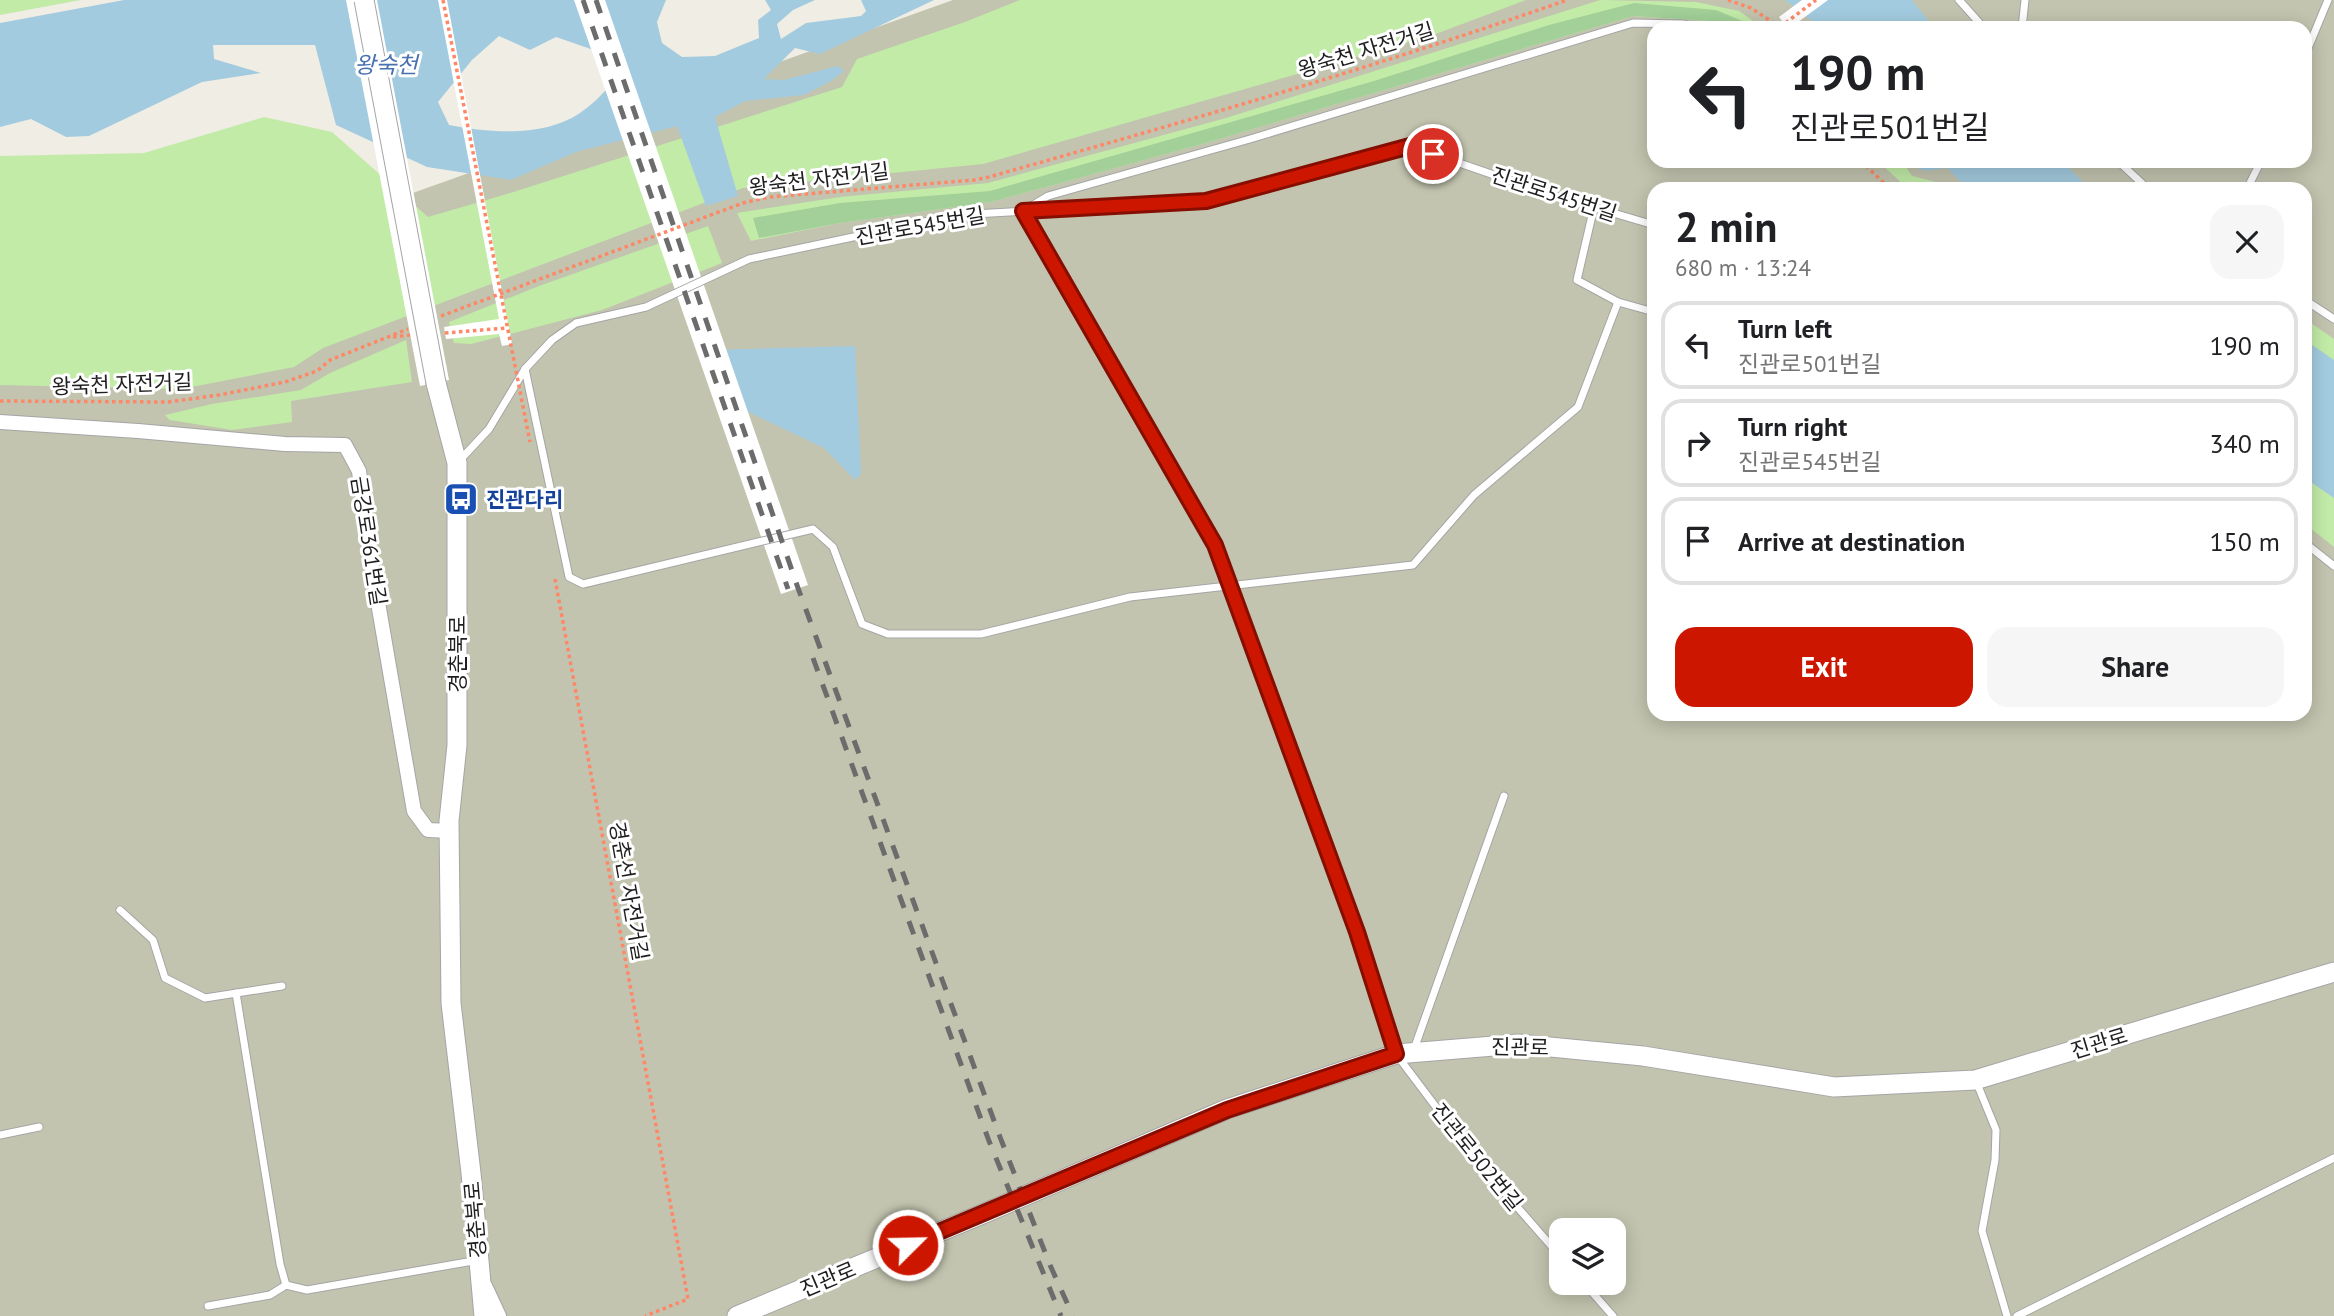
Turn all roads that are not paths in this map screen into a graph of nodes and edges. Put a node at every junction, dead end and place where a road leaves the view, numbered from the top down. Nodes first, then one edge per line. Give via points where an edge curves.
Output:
1 (365, 0) edge
2 (1959, 0) edge
3 (2025, 0) edge
4 (2328, 0) edge
5 (1978, 21) edge
6 (2023, 21) edge
7 (1647, 23) edge
8 (2312, 39) edge
9 (2126, 168) edge
10 (2140, 182) edge
11 (1594, 207) junction
12 (1023, 211) junction
13 (1647, 223) edge
14 (1618, 302) junction
15 (2312, 305) edge
16 (1647, 310) edge
17 (2334, 319) edge
18 (525, 369) junction
19 (0, 422) edge
20 (457, 463) junction
21 (2312, 549) edge
22 (2334, 566) edge
23 (1230, 586) junction
24 (1504, 796) dead end
25 (450, 831) junction
26 (120, 910) dead end
27 (2334, 972) edge
28 (282, 986) dead end
29 (236, 993) junction
30 (1404, 1053) junction
31 (1975, 1080) junction
32 (39, 1127) dead end
33 (0, 1135) edge
34 (2334, 1158) edge
35 (1549, 1243) edge
36 (480, 1269) junction
37 (286, 1285) junction
38 (1595, 1295) edge
39 (208, 1306) dead end
40 (484, 1316) edge
41 (499, 1316) edge
42 (737, 1316) edge
43 (1613, 1316) edge
44 (2007, 1316) edge
45 (2017, 1316) edge

1 - 20 street, 경춘북로, bridge via 436,383
2 - 5 lane
3 - 6 lane
4 - 8 lane
7 - 12 lane via 1633,23 1048,196
9 - 10 lane
11 - 12 lane, 진관로545번길 via 1410,146 1206,201
11 - 13 lane, 진관로545번길
11 - 14 lane via 1577,280
12 - 18 lane, 진관로545번길 via 957,215 750,259 646,307 576,323
12 - 23 lane, 진관로502번길 via 1215,545
14 - 16 lane
14 - 23 lane via 1578,407 1474,495 1413,565
15 - 17 lane
18 - 20 lane, 진관로545번길 via 489,429
18 - 23 lane via 569,577 583,584 813,529 833,547 862,624 888,634 981,634 1130,597
19 - 25 street, 금강로361번길 via 345,445 359,471 414,811 428,830
20 - 25 street, 경춘북로 via 457,745
21 - 22 lane
23 - 30 lane, 진관로502번길
24 - 30 lane
25 - 36 street, 경춘북로 via 451,1003
26 - 29 lane via 153,940 165,978 205,998
27 - 31 street, 진관로
28 - 29 lane
29 - 37 lane
30 - 31 street, 진관로 via 1518,1044 1643,1056 1834,1087
30 - 35 lane, 진관로502번길 via 1476,1160
30 - 42 street, 진관로 via 1227,1110
31 - 44 lane via 1996,1130 1982,1231
32 - 33 lane
34 - 45 lane
36 - 37 lane via 307,1290
36 - 40 street, 경춘북로
36 - 41 street
37 - 39 lane via 270,1295
38 - 43 lane

